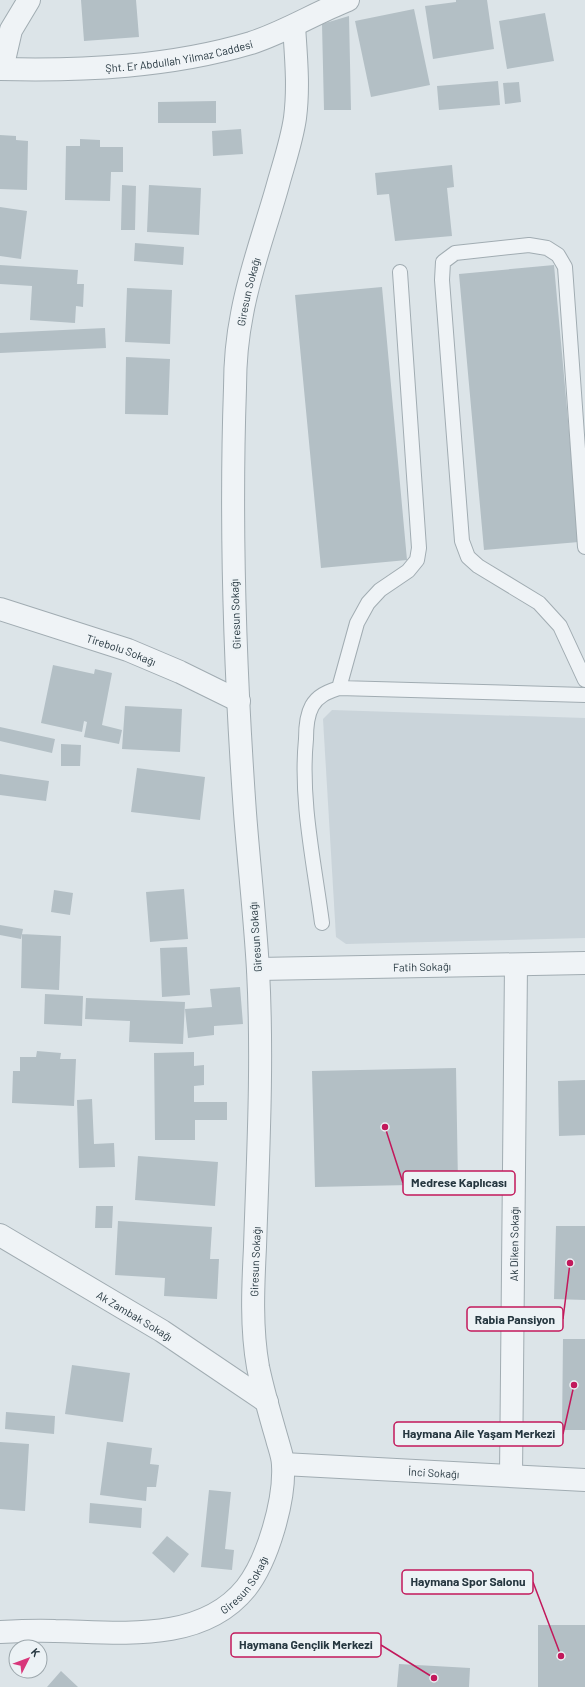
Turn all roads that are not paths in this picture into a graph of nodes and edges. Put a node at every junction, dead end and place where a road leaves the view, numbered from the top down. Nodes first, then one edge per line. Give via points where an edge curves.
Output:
1 (15, 0) edge
2 (29, 0) edge
3 (348, 0) edge
4 (294, 26) junction
5 (11, 30) junction
6 (1, 69) edge
7 (400, 272) dead end
8 (585, 547) edge
9 (0, 609) edge
10 (585, 680) edge
11 (339, 688) junction
12 (585, 695) edge
13 (239, 702) junction
14 (322, 923) dead end
15 (585, 963) edge
16 (516, 964) junction
17 (258, 969) junction
18 (0, 1235) edge
19 (267, 1402) junction
20 (283, 1464) junction
21 (511, 1475) junction
22 (585, 1480) edge
23 (0, 1632) edge

1 - 5 street
2 - 5 street
3 - 4 street, Şht. Er Abdullah Yilmaz Caddesi
4 - 6 street, Şht. Er Abdullah Yilmaz Caddesi via 251,42 208,53 145,64 97,69
4 - 13 street, Giresun Sokağı via 297,95 294,123 272,209 248,287 238,339 234,419 234,622
5 - 6 street
7 - 11 lane via 419,548 417,560 408,571 380,590 368,603 357,623
8 - 10 lane via 564,267 558,255 547,248 529,245 455,253 443,262 442,280 462,541 468,557 478,566 539,603 560,626
9 - 13 street, Tirebolu Sokağı via 128,650 180,672
11 - 12 lane
11 - 14 lane via 321,695 311,707 303,764 306,807
13 - 17 street, Giresun Sokağı
15 - 16 street, Fatih Sokağı
16 - 17 street, Fatih Sokağı
16 - 21 street, Ak Diken Sokağı
17 - 19 street, Giresun Sokağı via 260,1040 253,1285 258,1364
18 - 19 street, Ak Zambak Sokağı via 162,1331
19 - 20 street, Giresun Sokağı
20 - 21 street, İnci Sokağı
20 - 23 street, Giresun Sokağı via 280,1501 272,1535 262,1561 246,1588 225,1608 200,1621 148,1632
21 - 22 street, İnci Sokağı

